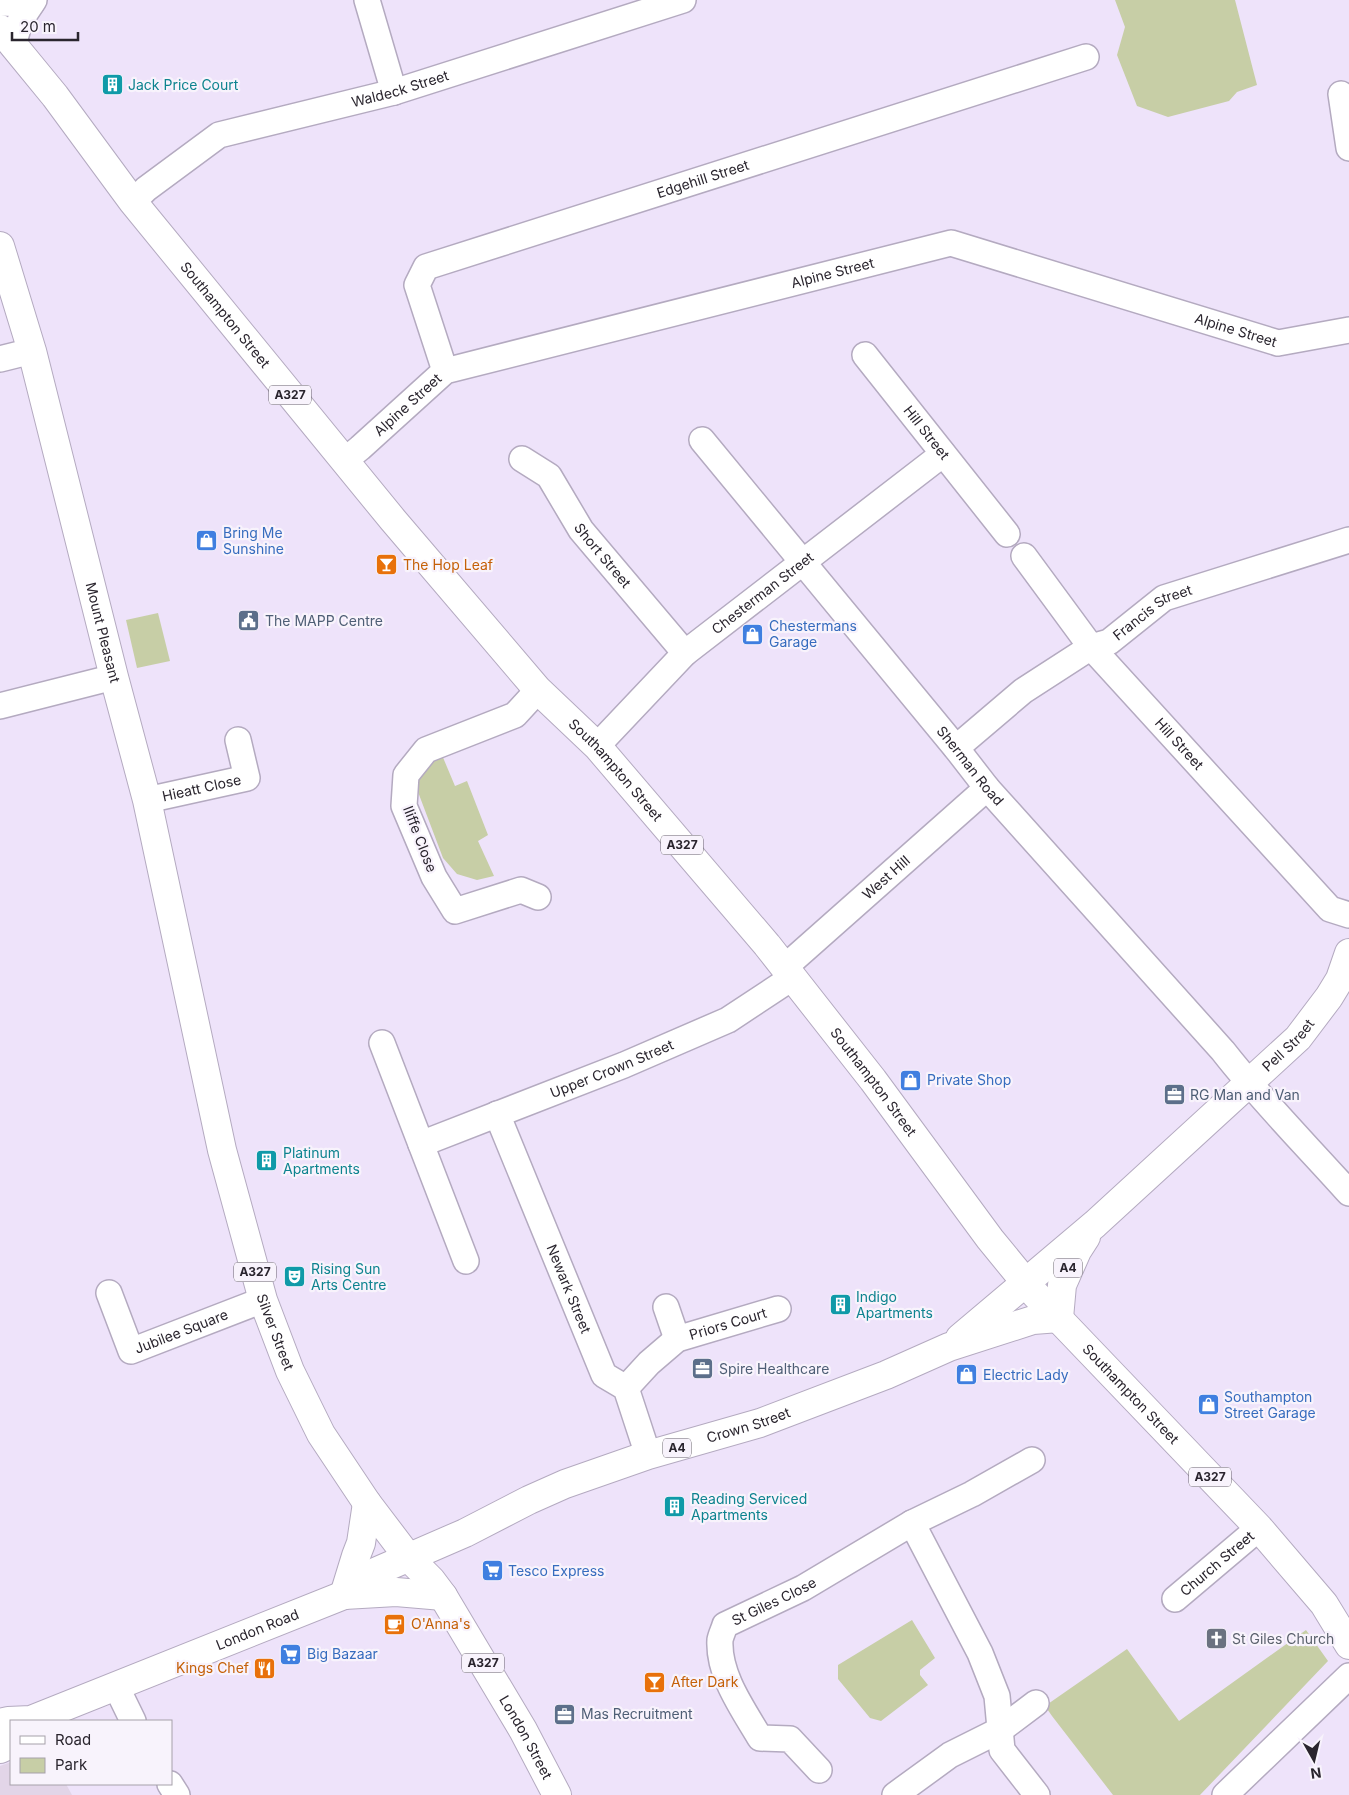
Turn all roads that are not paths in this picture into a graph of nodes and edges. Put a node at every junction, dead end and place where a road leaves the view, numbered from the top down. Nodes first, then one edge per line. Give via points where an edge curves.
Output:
1 (367, 0) edge
2 (683, 0) edge
3 (32, 2) edge
4 (0, 3) edge
5 (6, 37) edge
6 (1086, 57) dead end
7 (394, 92) junction
8 (1341, 94) dead end
9 (1349, 148) edge
10 (133, 202) junction
11 (0, 246) edge
12 (1349, 330) edge
13 (32, 351) junction
14 (865, 355) dead end
15 (0, 359) edge
16 (445, 371) junction
17 (702, 440) dead end
18 (943, 454) junction
19 (522, 459) dead end
20 (344, 460) junction
21 (1006, 534) dead end
22 (1349, 540) edge
23 (1024, 556) dead end
24 (802, 562) junction
25 (1091, 647) junction
26 (685, 653) junction
27 (114, 677) junction
28 (538, 690) junction
29 (0, 706) edge
30 (238, 740) dead end
31 (597, 746) junction
32 (956, 748) junction
33 (987, 788) junction
34 (147, 800) junction
35 (538, 898) dead end
36 (1349, 915) edge
37 (1349, 953) edge
38 (789, 972) junction
39 (194, 1021) joint
40 (382, 1043) dead end
41 (1248, 1083) junction
42 (497, 1114) junction
43 (421, 1144) junction
44 (1349, 1193) edge
45 (1095, 1224) junction
46 (466, 1261) dead end
47 (1026, 1282) junction
48 (109, 1293) dead end
49 (263, 1300) junction
50 (666, 1307) dead end
51 (778, 1309) dead end
52 (1059, 1318) junction
53 (676, 1339) junction
54 (949, 1347) junction
55 (626, 1388) junction
56 (648, 1456) junction
57 (1032, 1460) dead end
58 (367, 1503) junction
59 (912, 1524) junction
60 (1259, 1528) junction
61 (408, 1557) junction
62 (344, 1595) junction
63 (443, 1596) junction
64 (1175, 1599) dead end
65 (1349, 1645) edge
66 (1349, 1676) edge
67 (116, 1686) junction
68 (1036, 1703) dead end
69 (32, 1720) edge
70 (133, 1720) edge
71 (1000, 1730) junction
72 (819, 1770) dead end
73 (557, 1795) edge
74 (895, 1795) edge
75 (1037, 1795) edge
76 (1225, 1795) edge

1 - 7 street
2 - 7 street, Waldeck Street
3 - 4 street
3 - 5 street
5 - 10 main road, Southampton Street / A327 via 55,96
6 - 16 street, Edgehill Street via 426,267 417,285
7 - 10 street, Waldeck Street via 219,135
8 - 9 street
10 - 20 main road, Southampton Street / A327
11 - 13 main road, Mount Pleasant / A327
12 - 16 street, Alpine Street via 1278,343 951,243
13 - 15 street
13 - 27 main road, Mount Pleasant / A327
14 - 18 street, Hill Street
16 - 20 street, Alpine Street
17 - 24 street, Sherman Road
18 - 21 street, Hill Street
18 - 24 street, Chesterman Street
19 - 26 street, Short Street via 549,476 581,530
20 - 28 main road, Southampton Street / A327
22 - 25 street, Francis Street via 1164,598 1108,642
23 - 25 street, Hill Street
24 - 26 street, Chesterman Street
24 - 32 street, Sherman Road
25 - 32 street, Francis Street via 1023,691
25 - 36 street, Hill Street via 1330,909
26 - 31 street, Chesterman Street
27 - 29 street
27 - 34 main road, Mount Pleasant / A327
28 - 31 main road, Southampton Street / A327
28 - 35 street, Iliffe Close via 515,716 426,750 406,775 404,806 434,877 455,911 521,890
30 - 34 street, Hieatt Close via 247,778
31 - 38 main road, Southampton Street / A327
32 - 33 street, Sherman Road
33 - 38 street, West Hill
33 - 41 street, Sherman Road
34 - 39 main road, Mount Pleasant / A327
37 - 41 main road, Pell Street / A4 via 1340,979 1311,1022
38 - 42 street, Upper Crown Street via 728,1020
38 - 47 main road, Southampton Street / A327
39 - 49 main road, Silver Street / A327 via 222,1150
40 - 43 street
41 - 44 street, Sherman Road
41 - 45 main road, Pell Street / A4
42 - 43 street, Upper Crown Street
42 - 55 street, Newark Street via 604,1374
43 - 46 street
45 - 47 main road, Pell Street / A4
45 - 52 main road, Pell Street / A4 via 1076,1251 1062,1285
47 - 52 main road, Southampton Street / A327
47 - 54 main road, Crown Street / A4
48 - 49 street, Jubilee Square via 131,1351
49 - 58 main road, Silver Street / A327 via 290,1371 322,1434
50 - 53 street, Priors Court
51 - 53 street, Priors Court
52 - 54 main road, Crown Street via 1033,1320
52 - 60 main road, Southampton Street / A327
53 - 55 street, Priors Court
54 - 56 main road, Crown Street / A4 via 886,1376 760,1423
55 - 56 street
56 - 61 main road, Crown Street / A4 via 565,1484
57 - 59 street, St Giles Close
58 - 61 main road, Silver Street / A327
58 - 62 main road via 361,1544
59 - 71 street via 980,1653 997,1696
59 - 72 street, St Giles Close via 803,1588 725,1624 720,1639 722,1663 732,1689 760,1738 790,1739
60 - 64 street, Church Street
60 - 65 main road, Southampton Street / A327 via 1324,1604
61 - 62 main road, London Road / A4 via 375,1572
61 - 63 main road, London Street / A327
62 - 63 main road, London Road / A4 via 396,1592
62 - 67 main road, London Road / A4
63 - 73 main road, London Street / A327 via 523,1730
66 - 76 street
67 - 69 main road, London Road / A4
67 - 70 street
68 - 71 street
71 - 74 street via 950,1755
71 - 75 street via 1002,1750

